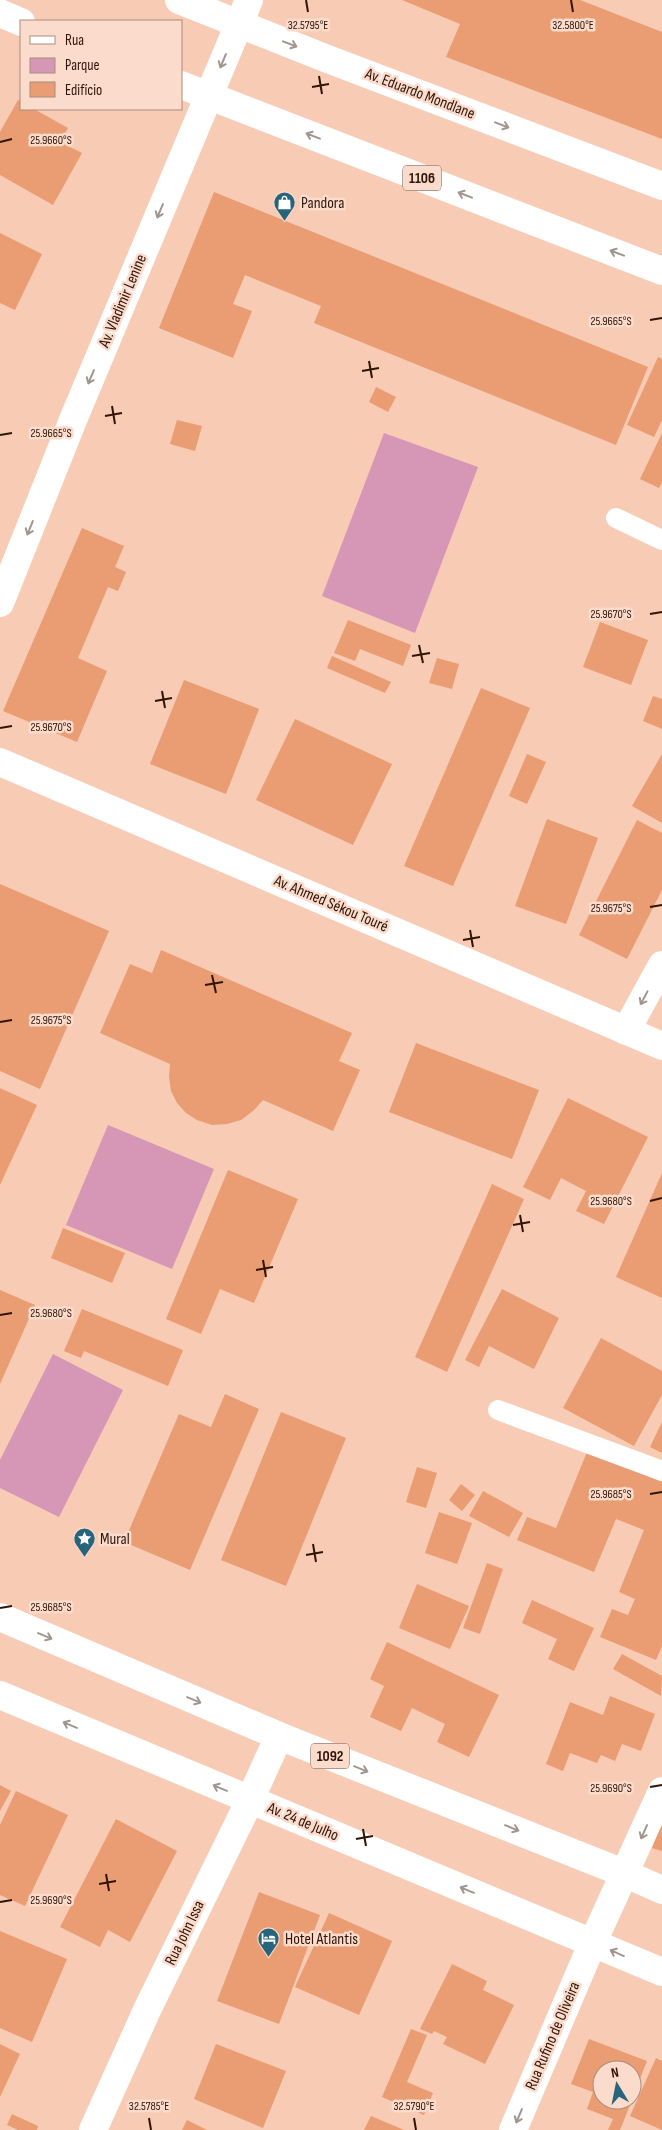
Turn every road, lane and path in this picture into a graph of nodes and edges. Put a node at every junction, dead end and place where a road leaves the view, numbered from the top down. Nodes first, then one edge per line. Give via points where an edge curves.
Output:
1 (179, 0) edge
2 (244, 12) edge
3 (0, 13) edge
4 (20, 22) edge
5 (182, 85) edge
6 (208, 96) junction
7 (662, 186) edge
8 (662, 271) edge
9 (616, 518) dead end
10 (662, 540) edge
11 (0, 603) edge
12 (0, 762) edge
13 (662, 965) edge
14 (626, 1031) junction
15 (662, 1046) edge
16 (498, 1410) dead end
17 (662, 1471) edge
18 (0, 1617) edge
19 (0, 1695) edge
20 (279, 1736) junction
21 (662, 1791) edge
22 (250, 1800) junction
23 (626, 1874) junction
24 (662, 1890) edge
25 (593, 1942) junction
26 (662, 1972) edge
27 (93, 2130) edge
28 (513, 2130) edge

1 - 2 main road, Av. Eduardo Mondlane
2 -> 6 main road, Av. Vladimir Lenine
2 -> 7 main road, Av. Eduardo Mondlane via 325,58
3 - 4 main road
5 - 6 main road, 1106
8 -> 6 main road, 1106
6 -> 11 main road, Av. Vladimir Lenine
9 - 10 lane
12 - 14 main road, Av. Ahmed Sékou Touré
13 -> 14 main road
14 - 15 main road, Av. Ahmed Sékou Touré
16 - 17 lane
18 -> 20 main road, 1092
22 -> 19 main road, Av. 24 de Julho
20 - 22 main road, Rua John Issa
20 -> 23 main road, 1092
21 -> 23 main road, Rua Rufino de Oliveira
25 -> 22 main road, Av. 24 de Julho
22 - 27 main road, Rua John Issa via 147,2010
23 - 24 main road, 1092
23 - 25 main road, Rua Rufino de Oliveira
26 -> 25 main road, Av. 24 de Julho
25 -> 28 main road, Rua Rufino de Oliveira

